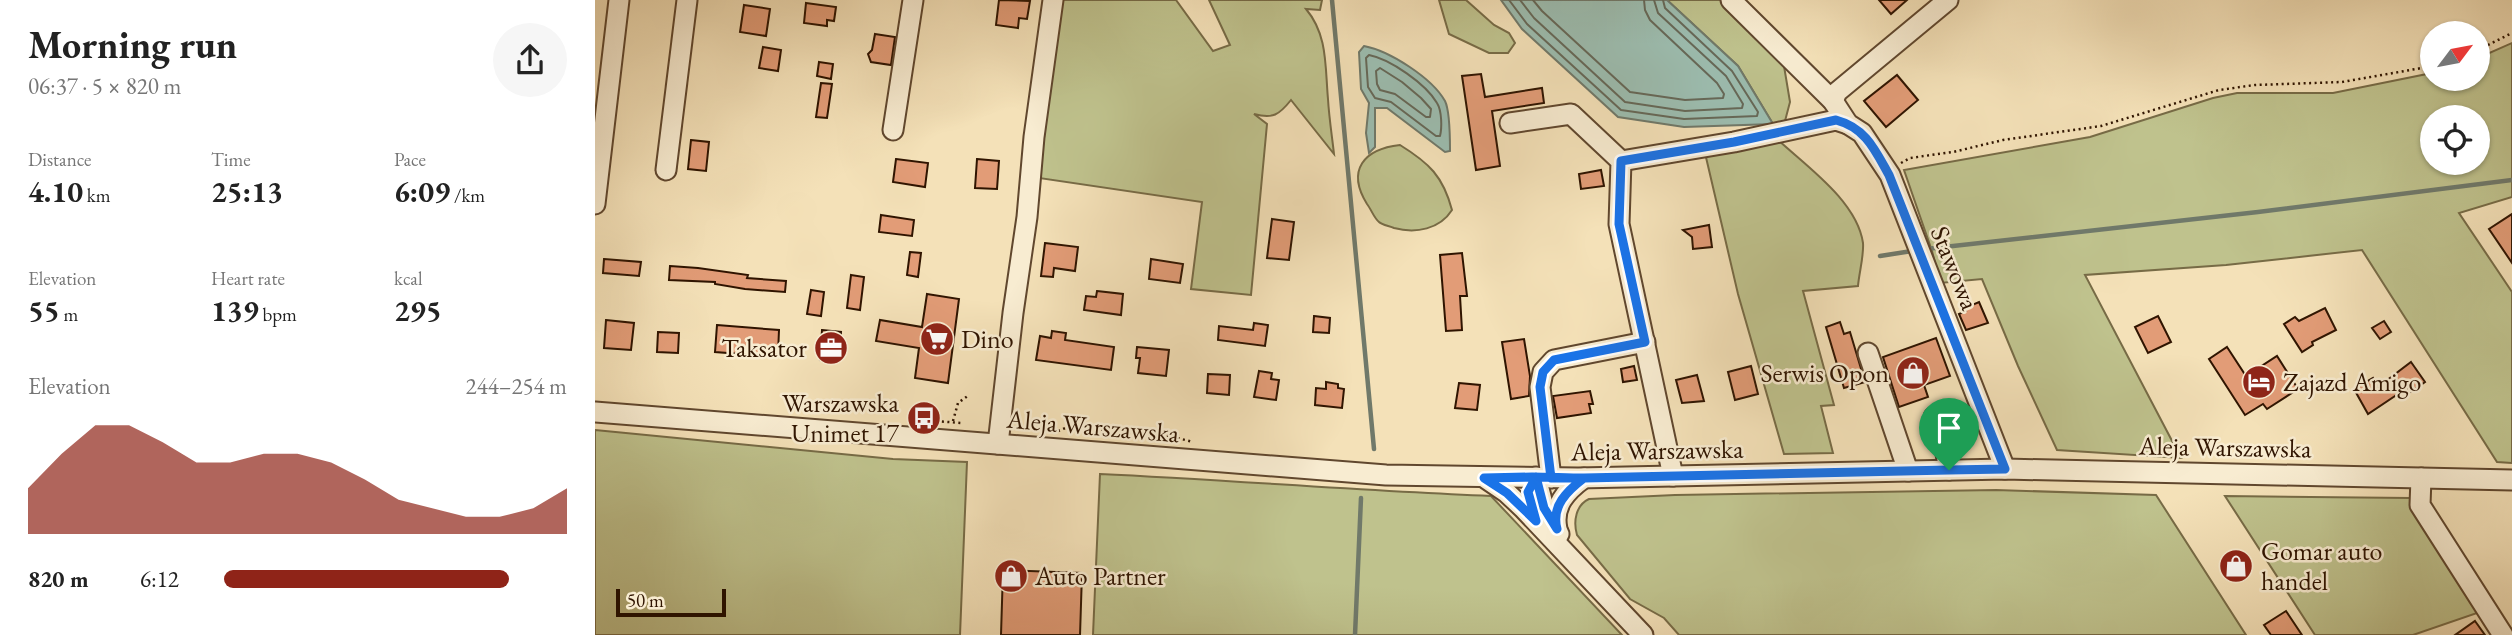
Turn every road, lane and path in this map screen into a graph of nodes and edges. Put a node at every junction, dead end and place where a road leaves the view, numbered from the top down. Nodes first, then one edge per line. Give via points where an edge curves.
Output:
1 (619, 0) edge
2 (687, 0) edge
3 (913, 0) edge
4 (1053, 0) edge
5 (1731, 0) edge
6 (1948, 0) edge
7 (2512, 33) edge
8 (2490, 44) edge
9 (2420, 68) edge
10 (1833, 101) junction
11 (1510, 123) dead end
12 (1848, 124) junction
13 (893, 130) dead end
14 (1621, 161) junction
15 (666, 170) dead end
16 (1889, 175) junction
17 (595, 204) edge
18 (1645, 342) junction
19 (1868, 353) dead end
20 (969, 395) dead end
21 (595, 412) edge
22 (1934, 417) dead end
23 (953, 421) dead end
24 (998, 444) junction
25 (2005, 469) junction
26 (1949, 470) junction
27 (1908, 471) junction
28 (1673, 476) junction
29 (1543, 477) junction
30 (1484, 478) junction
31 (1584, 478) junction
32 (2421, 478) junction
33 (2512, 480) edge
34 (1536, 521) junction
35 (1557, 529) junction
36 (1584, 573) junction
37 (1643, 635) edge
38 (2503, 635) edge

1 - 17 street
2 - 15 street
3 - 13 street
4 - 24 street
5 - 10 street, Stawowa
6 - 10 street via 1837,92
7 - 8 path
9 - 16 path via 2342,82 2219,90 2101,126 1910,158
10 - 12 street, Stawowa
11 - 14 street via 1571,114
12 - 14 street via 1836,120
12 - 16 street, Stawowa via 1862,132
14 - 18 street via 1619,224
16 - 25 street, Stawowa
18 - 28 street
18 - 29 street via 1554,360 1543,372
19 - 27 street
20 - 23 path via 958,403
21 - 24 street, Aleja Warszawska
22 - 26 street
24 - 30 street, Aleja Warszawska via 1386,475
25 - 26 street, Aleja Warszawska
25 - 32 street, Aleja Warszawska
26 - 27 street, Aleja Warszawska
27 - 28 street, Aleja Warszawska
28 - 31 street, Aleja Warszawska
29 - 30 street, Aleja Warszawska
29 - 31 street, Aleja Warszawska
29 - 34 street via 1528,492
29 - 35 street via 1544,508
30 - 34 street
31 - 35 street via 1569,489 1558,506
32 - 33 street, Aleja Warszawska
32 - 38 street via 2420,505
34 - 36 street
35 - 36 street
36 - 37 street

